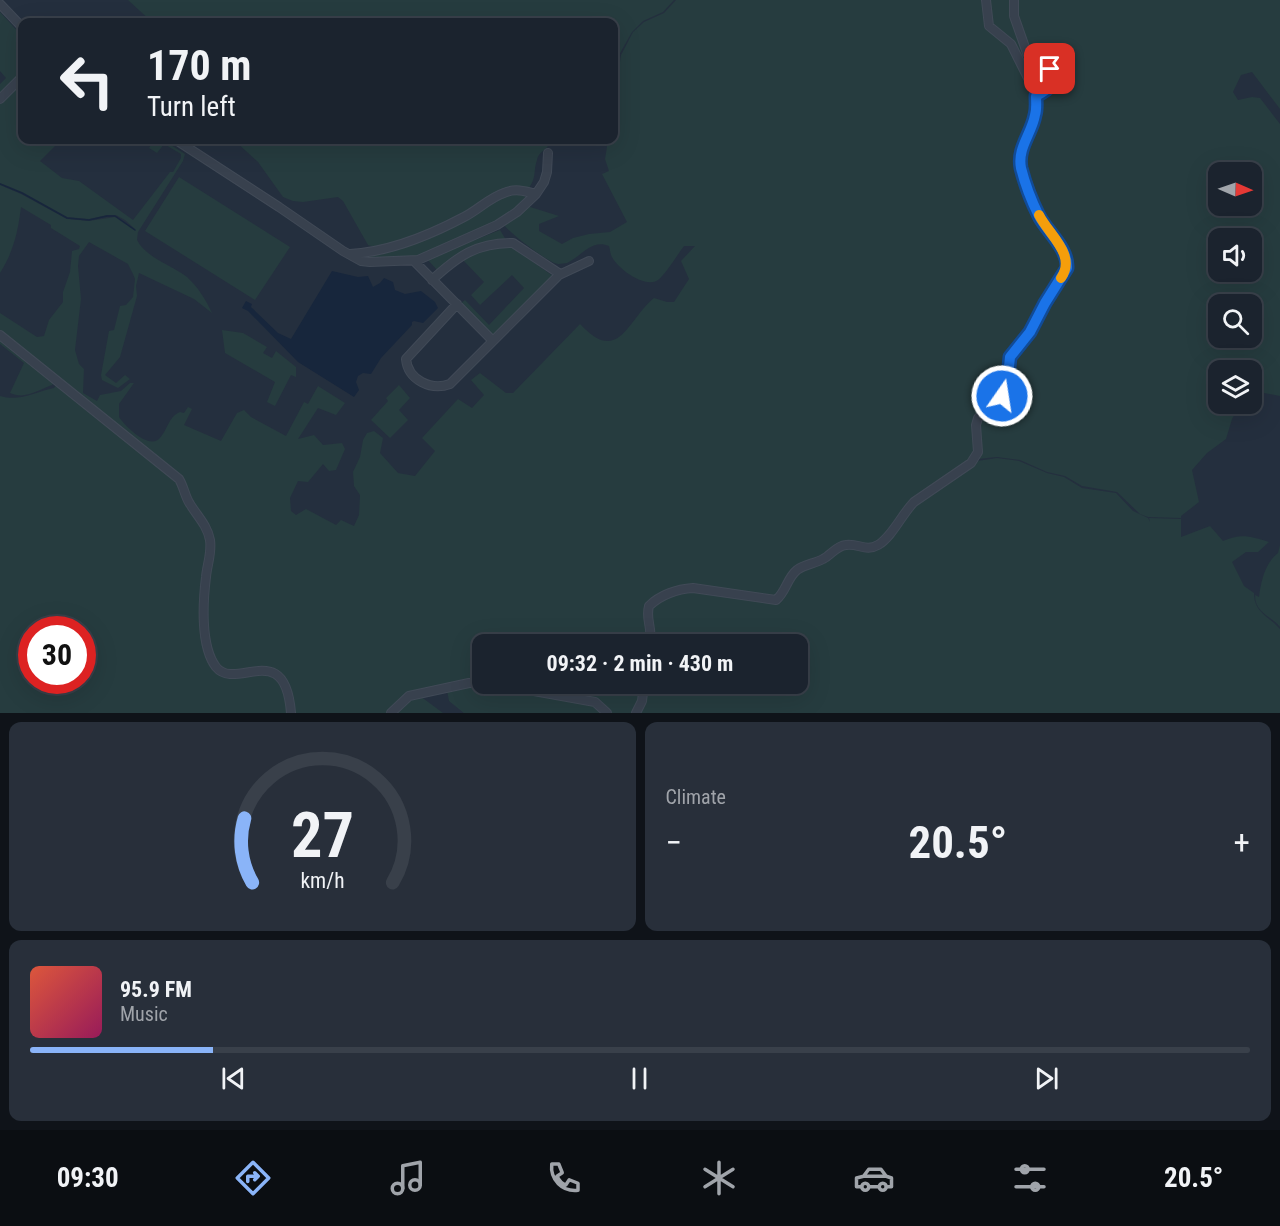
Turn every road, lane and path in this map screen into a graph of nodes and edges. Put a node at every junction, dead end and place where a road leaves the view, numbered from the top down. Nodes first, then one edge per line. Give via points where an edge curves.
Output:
1 (986, 0) edge
2 (1014, 0) edge
3 (0, 4) edge
4 (18, 23) edge
5 (18, 82) edge
6 (1036, 96) junction
7 (0, 99) edge
8 (182, 144) edge
9 (548, 153) dead end
10 (536, 194) junction
11 (348, 254) junction
12 (414, 261) junction
13 (589, 261) dead end
14 (560, 274) junction
15 (432, 280) junction
16 (457, 304) junction
17 (0, 335) edge
18 (493, 341) junction
19 (652, 634) edge
20 (472, 683) edge
21 (551, 694) edge
22 (643, 694) edge
23 (291, 713) edge
24 (391, 713) edge
25 (607, 713) edge
26 (636, 713) edge

1 - 6 street via 989,27 1011,44
2 - 6 street via 1014,16 1027,53 1053,73 1052,85
3 - 4 street
5 - 7 street
6 - 19 street via 1036,114 1022,149 1022,168 1040,217 1064,252 1067,268 1030,332 1010,357 1005,392 978,418 976,457 915,502 878,545 838,547 826,558 799,568 776,600 693,588 663,597 649,606 647,612
8 - 11 street
9 - 10 street via 547,172
10 - 11 street via 518,190 504,193 464,218 390,248
10 - 12 street via 497,225
11 - 12 street via 370,262
12 - 15 street
13 - 14 street
14 - 15 street via 513,243 503,243 455,258
14 - 18 street
15 - 16 street
16 - 18 street
16 - 18 street via 408,355 407,365 412,374 426,384 450,384
17 - 23 street via 179,479 210,540 204,598 206,638 212,661 222,672 274,673 288,688
20 - 24 street via 409,696
21 - 25 street via 595,702
22 - 26 street

